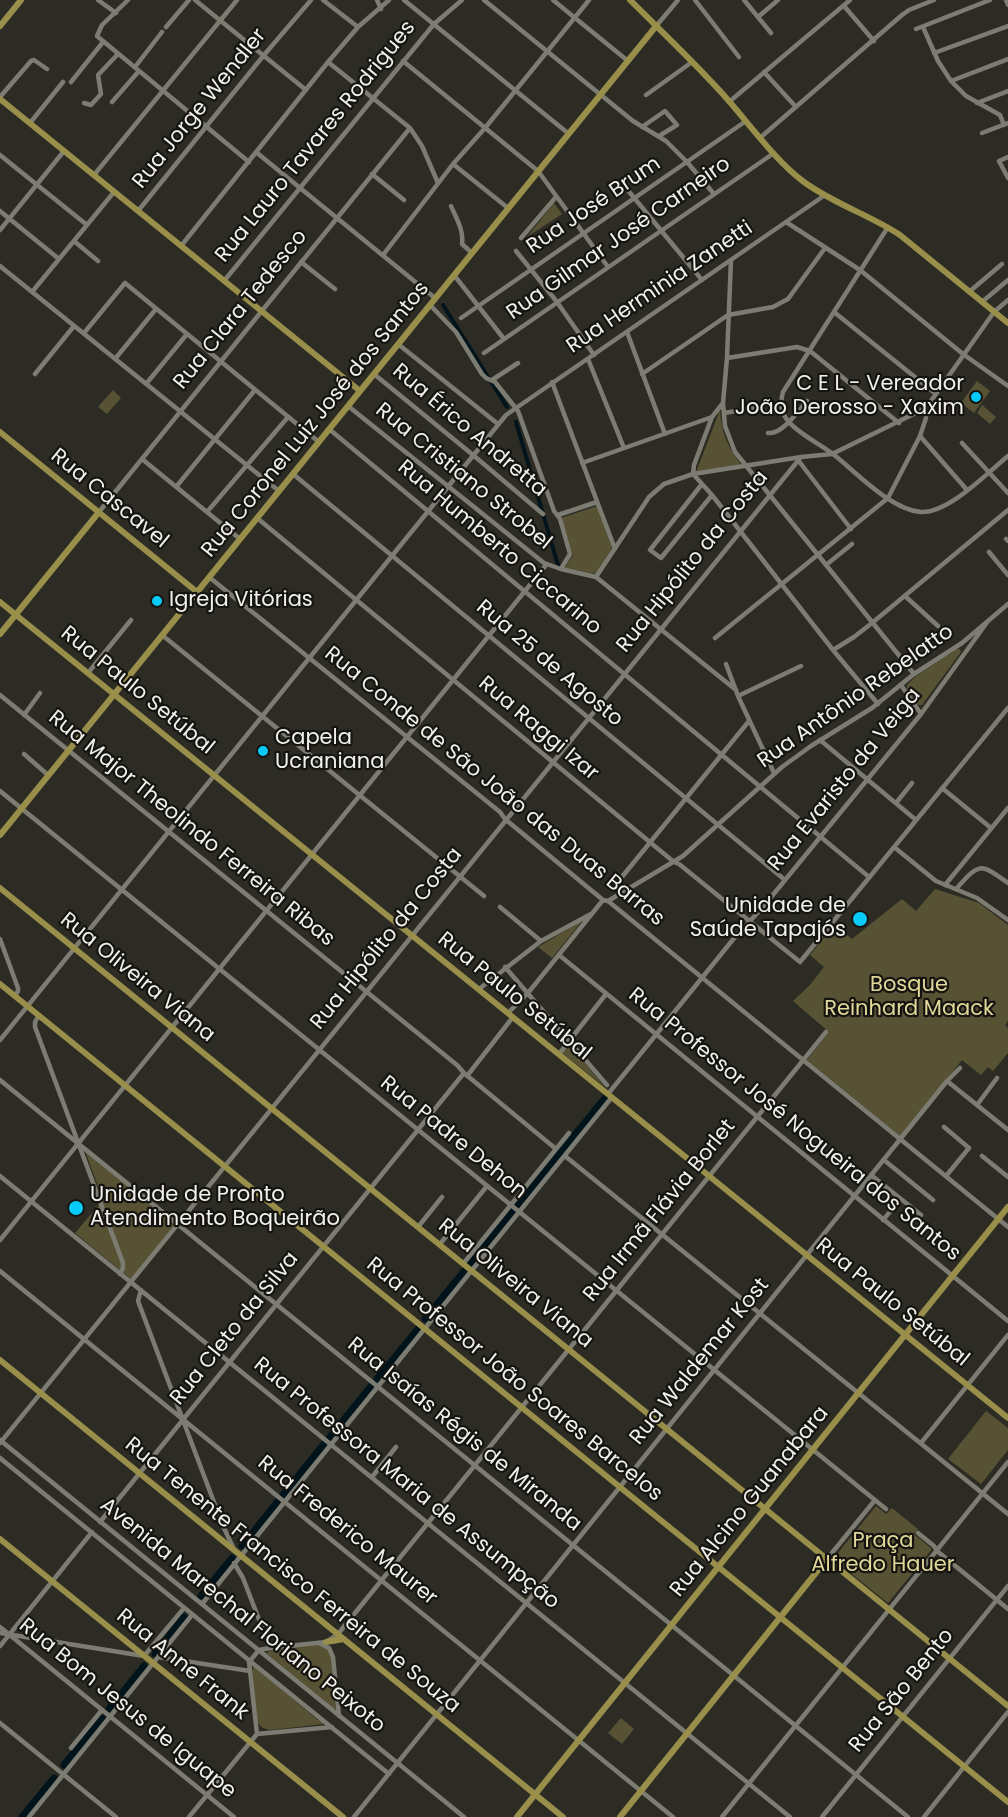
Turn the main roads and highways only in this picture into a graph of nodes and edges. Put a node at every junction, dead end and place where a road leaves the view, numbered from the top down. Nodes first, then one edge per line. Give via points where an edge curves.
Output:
1 (21, 0) edge
2 (630, 0) edge
3 (0, 26) edge
4 (657, 26) junction
5 (0, 98) edge
6 (1008, 323) edge
7 (360, 391) junction
8 (0, 432) edge
9 (99, 512) junction
10 (197, 592) junction
11 (0, 602) edge
12 (16, 615) junction
13 (0, 634) edge
14 (114, 694) junction
15 (0, 835) edge
16 (0, 888) edge
17 (0, 984) edge
18 (1008, 1207) edge
19 (905, 1334) junction
20 (0, 1360) edge
21 (1008, 1418) edge
22 (765, 1509) junction
23 (0, 1539) edge
24 (827, 1559) junction
25 (718, 1567) junction
26 (781, 1617) junction
27 (344, 1639) junction
28 (322, 1643) road end
29 (1008, 1706) edge
30 (535, 1795) junction
31 (1008, 1802) edge
32 (343, 1817) edge
33 (517, 1817) edge
34 (563, 1817) edge
35 (620, 1817) edge

1 - 3 main road
2 - 4 main road
4 - 6 main road via 793,173 825,195 888,227
4 - 7 main road, Rua Coronel Luiz José dos Santos
5 - 7 main road, Rua Cristiano Strobel
7 - 10 main road, Rua Coronel Luiz José dos Santos
8 - 9 main road, Rua Cascavel
9 - 10 main road, Rua Cascavel
9 - 12 main road
10 - 14 main road, Rua Coronel Luiz José dos Santos
11 - 12 main road, Rua Paulo Setúbal
12 - 13 main road
12 - 14 main road, Rua Paulo Setúbal
14 - 15 main road, Rua Coronel Luiz José dos Santos
14 - 19 main road, Rua Paulo Setúbal
16 - 22 main road, Rua Oliveira Viana
17 - 25 main road, Rua Professor João Soares Barcelos
18 - 19 main road, Rua Alcino Guanabara
19 - 21 main road, Rua Paulo Setúbal
19 - 22 main road, Rua Alcino Guanabara
20 - 27 main road, Rua Tenente Francisco Ferreira de Souza
22 - 24 main road, Rua Oliveira Viana
22 - 25 main road, Rua Alcino Guanabara
23 - 32 main road, Rua Anne Frank
24 - 26 main road
24 - 29 main road, Rua Oliveira Viana
25 - 26 main road, Rua Professor João Soares Barcelos
25 - 30 main road, Rua Alcino Guanabara
26 - 31 main road, Rua Professor João Soares Barcelos
26 - 35 main road
27 - 28 main road
27 - 30 main road, Rua Tenente Francisco Ferreira de Souza
30 - 33 main road, Rua Alcino Guanabara
30 - 34 main road, Rua Tenente Francisco Ferreira de Souza

